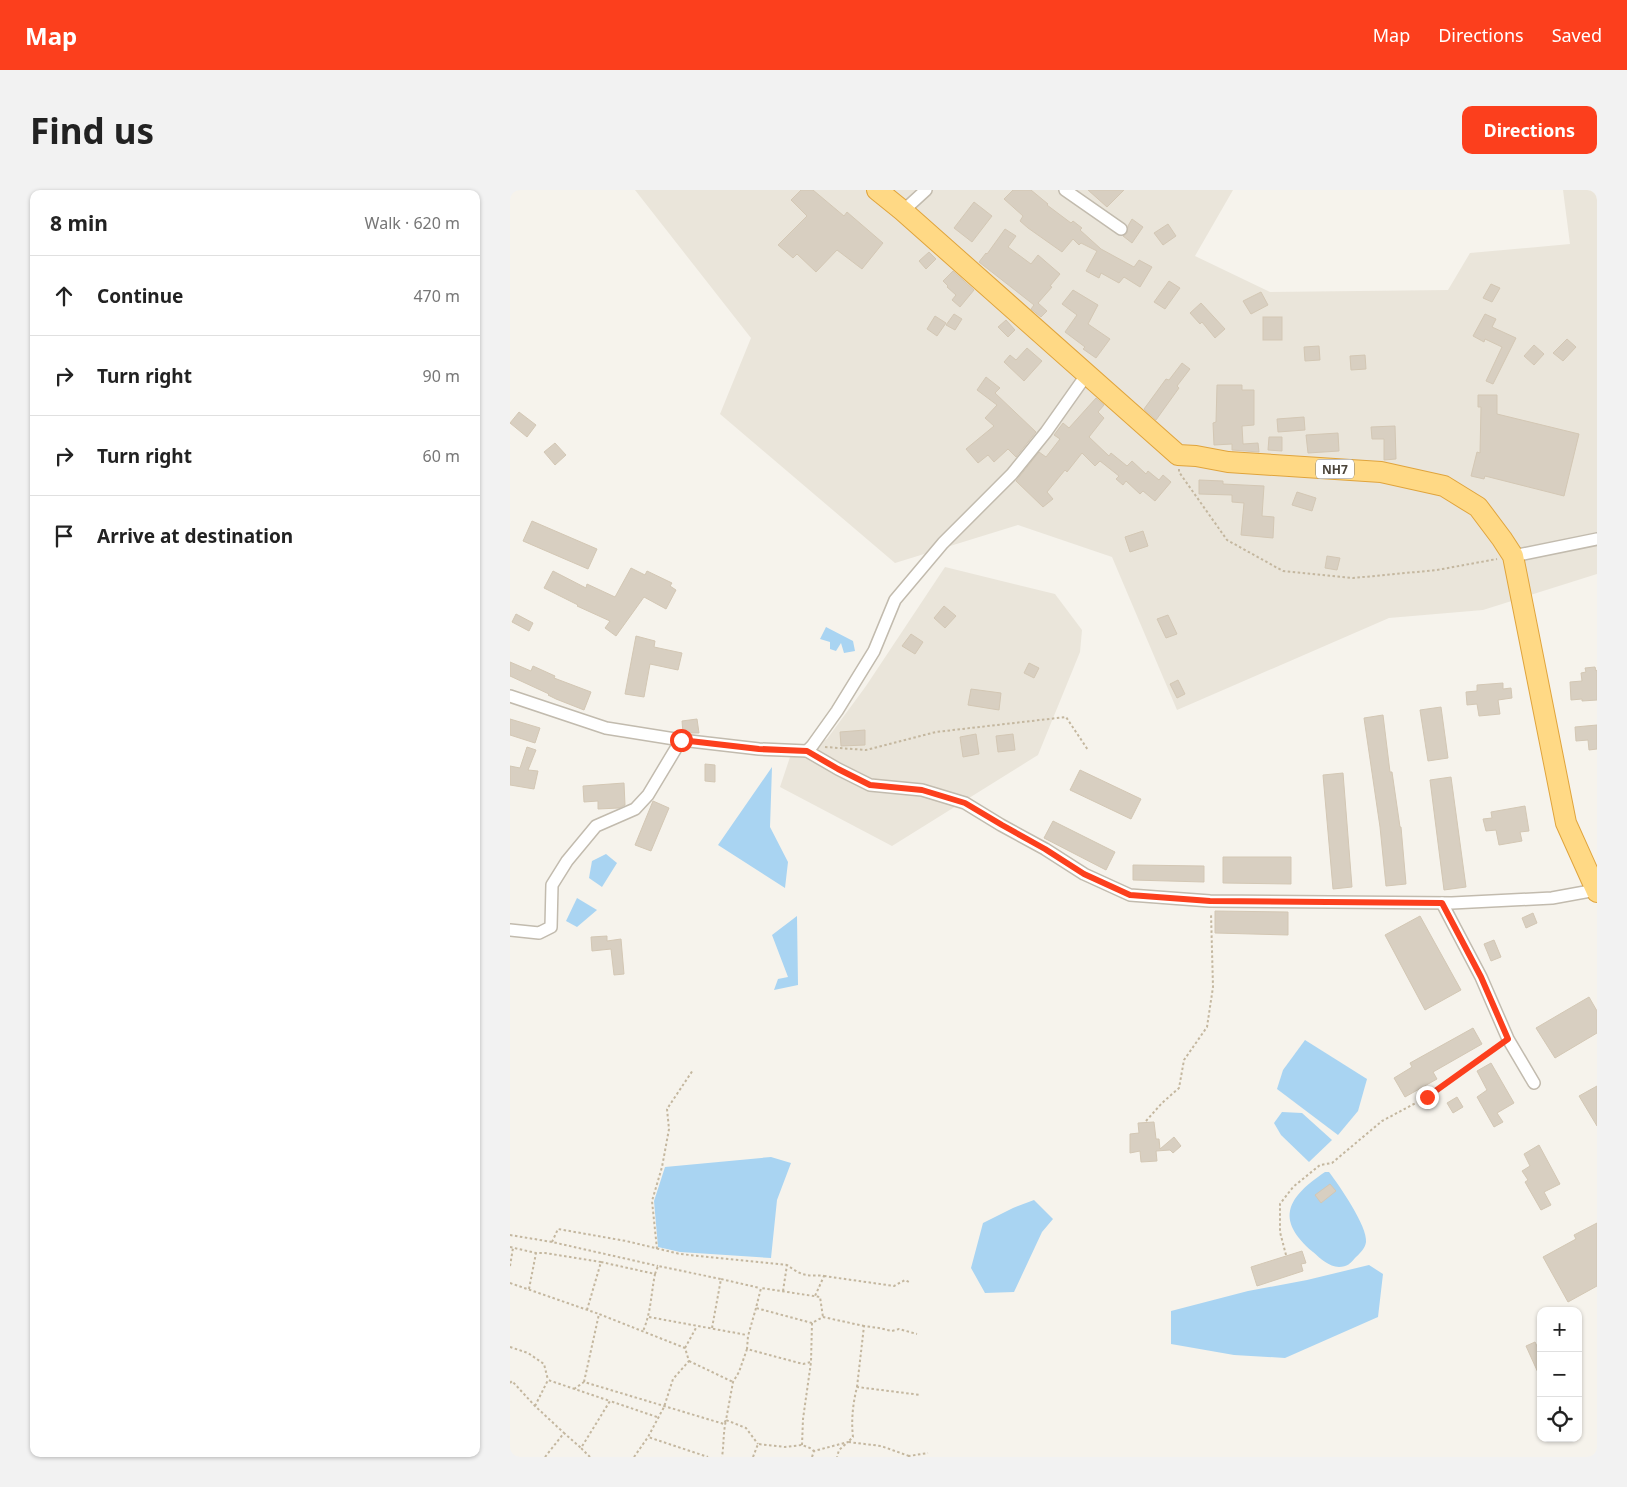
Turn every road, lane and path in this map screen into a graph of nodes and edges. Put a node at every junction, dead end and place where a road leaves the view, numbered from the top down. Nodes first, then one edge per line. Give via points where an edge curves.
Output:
1 (877, 190) edge
2 (926, 190) edge
3 (1065, 190) edge
4 (903, 211) junction
5 (1121, 229) dead end
6 (1087, 374) junction
7 (1178, 455) junction
8 (1597, 540) edge
9 (1513, 556) junction
10 (510, 696) edge
11 (681, 740) junction
12 (810, 749) junction
13 (1088, 750) dead end
14 (1596, 891) edge
15 (1210, 901) junction
16 (1442, 903) junction
17 (510, 930) edge
18 (1508, 1039) junction
19 (693, 1070) dead end
20 (1534, 1083) dead end
21 (1146, 1121) dead end
22 (510, 1235) edge
23 (552, 1242) junction
24 (512, 1247) edge
25 (657, 1249) junction
26 (536, 1254) junction
27 (1286, 1255) dead end
28 (601, 1262) junction
29 (787, 1265) junction
30 (510, 1266) edge
31 (658, 1266) junction
32 (655, 1274) junction
33 (824, 1276) junction
34 (722, 1279) junction
35 (911, 1282) dead end
36 (510, 1283) edge
37 (761, 1288) junction
38 (529, 1289) junction
39 (783, 1291) junction
40 (815, 1296) junction
41 (756, 1308) junction
42 (587, 1310) junction
43 (599, 1314) junction
44 (649, 1316) junction
45 (823, 1317) junction
46 (812, 1324) junction
47 (697, 1326) junction
48 (864, 1326) junction
49 (712, 1328) junction
50 (643, 1332) junction
51 (917, 1334) dead end
52 (748, 1336) junction
53 (510, 1347) edge
54 (684, 1348) junction
55 (747, 1349) junction
56 (689, 1361) junction
57 (811, 1362) junction
58 (548, 1380) junction
59 (511, 1381) edge
60 (584, 1382) junction
61 (733, 1382) junction
62 (857, 1387) junction
63 (574, 1389) junction
64 (921, 1396) dead end
65 (610, 1401) junction
66 (535, 1406) junction
67 (664, 1407) junction
68 (658, 1417) junction
69 (726, 1420) junction
70 (564, 1433) junction
71 (648, 1438) junction
72 (848, 1442) junction
73 (758, 1444) junction
74 (802, 1445) junction
75 (581, 1448) junction
76 (814, 1451) junction
77 (928, 1453) dead end
78 (909, 1456) edge
79 (545, 1457) edge
80 (590, 1457) edge
81 (634, 1457) edge
82 (708, 1457) edge
83 (722, 1457) edge
84 (753, 1457) edge
85 (812, 1457) edge
86 (837, 1457) edge

1 - 4 highway
2 - 4 street
3 - 5 street
4 - 6 highway
6 - 7 highway
6 - 12 street via 1012,474 942,543 895,600 874,651
7 - 9 highway, NH7 via 1228,462 1381,472 1444,486 1478,507
7 - 9 path via 1179,472 1227,540 1283,571 1353,578 1438,570
8 - 9 street
9 - 14 highway, NH7 via 1566,823
10 - 11 street via 606,728
11 - 12 street via 759,749
11 - 17 street via 648,795 635,809 596,826 567,861 552,885 550,927 539,933
12 - 13 path via 866,750 936,732 1066,717
12 - 15 street via 838,769 870,785 922,790 965,803 1084,874 1130,895
14 - 16 street via 1552,898
15 - 16 street
15 - 21 path via 1213,987 1207,1027 1184,1060 1179,1088
16 - 18 street via 1481,977
18 - 20 street
18 - 27 path via 1427,1097 1382,1121 1332,1163 1320,1166 1293,1187 1280,1204 1280,1232
19 - 25 path via 668,1109 669,1129 652,1201
22 - 23 path
23 - 25 path via 558,1230
23 - 31 path
24 - 26 path
24 - 30 path
25 - 29 path
26 - 28 path
26 - 38 path
28 - 32 path
28 - 42 path
29 - 33 path via 807,1276
29 - 39 path
31 - 32 path
31 - 34 path
32 - 44 path
33 - 35 path via 894,1286 905,1280
33 - 40 path
34 - 37 path
34 - 49 path
36 - 38 path
37 - 39 path
37 - 41 path
38 - 42 path
39 - 40 path
40 - 45 path via 820,1297
41 - 46 path
41 - 52 path
42 - 43 path
43 - 50 path
43 - 60 path
44 - 47 path
44 - 50 path
45 - 46 path
45 - 48 path
46 - 57 path
47 - 49 path
47 - 54 path
48 - 51 path
48 - 62 path
49 - 52 path
50 - 54 path
52 - 55 path
53 - 58 path via 528,1353 544,1364
54 - 56 path
55 - 57 path via 803,1364
55 - 61 path
56 - 61 path
56 - 67 path via 673,1379
57 - 74 path
58 - 63 path
58 - 66 path
59 - 66 path
60 - 63 path
60 - 67 path
61 - 69 path
62 - 64 path
62 - 72 path via 853,1437
63 - 65 path
65 - 68 path
65 - 75 path
66 - 70 path
67 - 68 path
67 - 69 path via 724,1424
68 - 71 path
69 - 73 path via 746,1428
69 - 83 path
70 - 75 path
70 - 79 path
71 - 81 path
71 - 82 path
72 - 76 path
72 - 78 path via 881,1446
72 - 86 path via 839,1450
73 - 74 path
73 - 84 path
74 - 76 path
75 - 80 path
76 - 85 path
77 - 78 path

